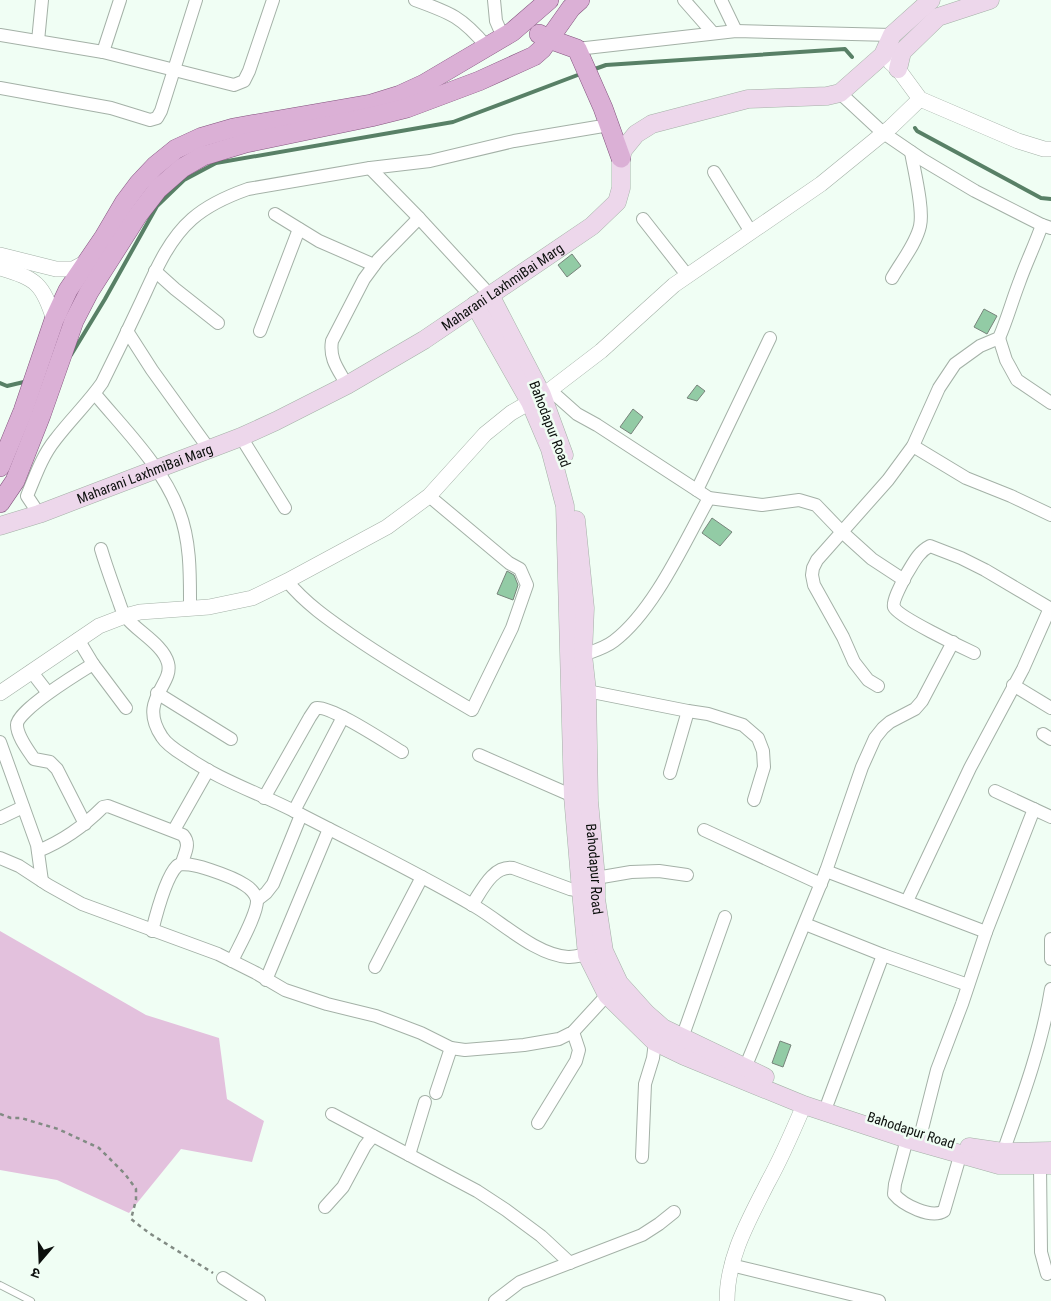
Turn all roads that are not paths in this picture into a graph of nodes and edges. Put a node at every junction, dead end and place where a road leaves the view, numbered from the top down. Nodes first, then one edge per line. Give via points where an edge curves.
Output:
1 (42, 0) edge
2 (120, 0) edge
3 (196, 0) edge
4 (273, 0) edge
5 (415, 0) edge
6 (494, 0) edge
7 (549, 0) edge
8 (580, 0) edge
9 (684, 0) edge
10 (721, 0) edge
11 (931, 0) edge
12 (990, 0) edge
13 (521, 24) junction
14 (736, 30) junction
15 (713, 33) junction
16 (0, 35) edge
17 (892, 35) junction
18 (38, 41) junction
19 (496, 41) junction
20 (543, 41) junction
21 (103, 52) junction
22 (883, 55) junction
23 (584, 64) junction
24 (518, 65) junction
25 (898, 69) junction
26 (174, 70) junction
27 (0, 88) edge
28 (840, 93) junction
29 (920, 99) junction
30 (609, 125) junction
31 (882, 132) junction
32 (1051, 149) edge
33 (911, 152) junction
34 (621, 158) junction
35 (370, 168) junction
36 (714, 172) dead end
37 (275, 214) dead end
38 (419, 218) junction
39 (643, 219) dead end
40 (1047, 227) edge
41 (299, 229) junction
42 (751, 232) junction
43 (0, 255) edge
44 (374, 265) junction
45 (0, 268) edge
46 (77, 269) junction
47 (155, 271) junction
48 (687, 275) junction
49 (892, 278) dead end
50 (89, 292) junction
51 (490, 295) junction
52 (475, 305) junction
53 (54, 320) junction
54 (218, 323) dead end
55 (127, 331) junction
56 (260, 331) dead end
57 (770, 338) dead end
58 (999, 338) junction
59 (347, 384) junction
60 (95, 394) junction
61 (540, 396) junction
62 (1051, 403) edge
63 (241, 437) junction
64 (913, 446) junction
65 (209, 449) junction
66 (1, 466) edge
67 (157, 469) junction
68 (697, 490) junction
69 (429, 496) junction
70 (709, 498) junction
71 (0, 503) edge
72 (284, 508) dead end
73 (39, 514) junction
74 (1051, 515) edge
75 (0, 526) edge
76 (841, 532) junction
77 (101, 549) dead end
78 (904, 580) junction
79 (287, 581) junction
80 (190, 609) junction
81 (1051, 609) edge
82 (125, 616) junction
83 (78, 639) junction
84 (953, 642) junction
85 (974, 653) dead end
86 (583, 655) junction
87 (93, 664) junction
88 (31, 672) junction
89 (1013, 685) junction
90 (878, 686) dead end
91 (586, 691) junction
92 (0, 693) edge
93 (48, 693) junction
94 (157, 693) junction
95 (126, 708) dead end
96 (1051, 708) edge
97 (688, 712) junction
98 (342, 717) junction
99 (231, 739) dead end
100 (0, 742) edge
101 (402, 752) dead end
102 (479, 755) dead end
103 (208, 770) junction
104 (670, 773) dead end
105 (996, 791) dead end
106 (573, 796) junction
107 (264, 798) junction
108 (754, 800) dead end
109 (23, 807) junction
110 (1034, 809) junction
111 (297, 813) junction
112 (1051, 817) edge
113 (0, 818) edge
114 (85, 824) junction
115 (330, 829) junction
116 (174, 830) junction
117 (704, 830) dead end
118 (38, 851) junction
119 (0, 858) edge
120 (182, 863) junction
121 (826, 871) junction
122 (687, 875) dead end
123 (422, 877) junction
124 (596, 878) junction
125 (42, 881) junction
126 (821, 884) junction
127 (581, 891) junction
128 (257, 900) junction
129 (907, 901) junction
130 (472, 905) junction
131 (724, 918) dead end
132 (805, 924) junction
133 (152, 931) junction
134 (986, 932) junction
135 (1051, 939) edge
136 (587, 955) junction
137 (884, 955) junction
138 (1051, 959) edge
139 (232, 961) junction
140 (375, 967) dead end
141 (266, 980) junction
142 (968, 985) junction
143 (1051, 989) edge
144 (607, 995) junction
145 (573, 1032) junction
146 (682, 1038) junction
147 (655, 1042) junction
148 (452, 1048) junction
149 (745, 1068) junction
150 (436, 1092) dead end
151 (425, 1102) dead end
152 (828, 1102) junction
153 (804, 1105) junction
154 (332, 1114) dead end
155 (538, 1123) dead end
156 (373, 1136) junction
157 (914, 1136) junction
158 (1051, 1151) edge
159 (1002, 1152) junction
160 (409, 1155) junction
161 (960, 1156) junction
162 (642, 1157) dead end
163 (1045, 1165) edge
164 (325, 1207) dead end
165 (674, 1212) dead end
166 (570, 1263) junction
167 (731, 1265) junction
168 (1047, 1274) dead end
169 (223, 1278) road end
170 (0, 1285) edge
171 (31, 1301) edge
172 (259, 1301) edge
173 (495, 1301) edge
174 (727, 1301) edge
175 (879, 1301) edge

1 - 18 street
2 - 21 street
3 - 26 street
4 - 26 street via 244,81 234,85
5 - 19 street via 448,12
6 - 19 street
7 - 13 main road
8 - 20 main road
9 - 15 street
10 - 14 street
11 - 17 main road
12 - 25 main road via 938,17 902,52
13 - 19 main road
13 - 20 main road via 535,30
14 - 15 street
14 - 17 street
15 - 23 street
16 - 18 street
17 - 22 main road
18 - 21 street
19 - 24 main road via 501,57
19 - 46 main road via 400,95 371,104 233,128 176,149 139,183
20 - 23 main road
20 - 24 main road via 534,56
21 - 26 street
22 - 25 street
22 - 28 main road
23 - 30 main road
24 - 50 main road via 407,108 246,143 203,156 182,168 158,189
25 - 29 street
26 - 27 street via 161,111 157,118 150,120 111,108
28 - 31 street
28 - 34 main road via 748,99 652,124 636,134 623,150
29 - 31 street
29 - 32 street via 1018,141
30 - 34 main road
30 - 35 street via 514,141 430,161
31 - 33 street
31 - 42 street via 821,184
33 - 40 street via 974,191
33 - 49 street via 920,224
34 - 51 main road, Maharani LaxhmiBai Marg via 621,188 617,202 608,212
35 - 38 street
35 - 47 street via 248,189 229,196 191,220
36 - 42 street
37 - 41 street
38 - 44 street
38 - 51 street
39 - 48 street
40 - 58 street via 1025,266
41 - 44 street
41 - 56 street
42 - 48 street
43 - 46 street via 56,269
44 - 59 street via 332,341 330,352
45 - 53 street via 26,276 37,284 46,294
46 - 50 street
46 - 53 main road
47 - 54 street
47 - 55 street
48 - 61 street via 601,351
50 - 71 main road via 74,321 15,480
51 - 52 main road, Maharani LaxhmiBai Marg
51 - 61 main road, Bahodapur Road
52 - 59 main road, Maharani LaxhmiBai Marg via 424,340
52 - 61 main road
53 - 66 main road
55 - 60 street
55 - 65 street
57 - 68 street
58 - 62 street via 1017,380
58 - 64 street via 980,346 955,364 939,388
59 - 63 main road, Maharani LaxhmiBai Marg
60 - 67 street
60 - 73 street via 53,442 41,464 27,496
61 - 68 street via 597,425
61 - 69 street via 485,434
61 - 86 main road, Bahodapur Road via 562,448 574,494 585,608
61 - 106 main road via 565,506
63 - 65 main road, Maharani LaxhmiBai Marg
63 - 72 street
64 - 74 street via 966,478
64 - 76 street via 888,480
65 - 67 main road, Maharani LaxhmiBai Marg
67 - 73 main road, Maharani LaxhmiBai Marg
67 - 80 street via 179,511 185,533
68 - 70 street
69 - 79 street via 387,526
69 - 79 street via 520,569 527,585 512,628 472,710 371,650 299,596
70 - 76 street via 762,505 807,501 816,505
70 - 86 street via 659,588 640,614 614,642
73 - 75 main road, Maharani LaxhmiBai Marg
76 - 78 street via 872,559
76 - 90 street via 817,560 812,575 814,585 844,637 854,662 868,680
77 - 82 street
78 - 81 street via 918,556 930,546 985,570
78 - 84 street via 894,608
79 - 80 street via 252,598
80 - 82 street via 151,610
81 - 89 street
82 - 83 street
82 - 94 street via 164,654 168,663 169,670
83 - 87 street
83 - 88 street
84 - 85 street
84 - 121 street via 922,701 915,709 890,722 876,738 862,767
86 - 91 main road, Bahodapur Road
87 - 93 street
87 - 95 street
88 - 92 street
88 - 93 street
89 - 96 street
89 - 129 street
91 - 97 street
91 - 124 main road, Bahodapur Road via 589,801
93 - 114 street via 18,719 16,728 34,759 50,762 57,769
94 - 99 street
94 - 103 street via 153,712 163,739
97 - 104 street
97 - 108 street via 708,714 743,725 758,738 764,767
98 - 101 street
98 - 107 street via 325,708 316,708
98 - 111 street
100 - 109 street
102 - 106 street
103 - 107 street
103 - 116 street
105 - 110 street
106 - 127 main road
107 - 111 street
109 - 113 street
109 - 118 street
110 - 112 street
110 - 134 street
111 - 115 street
111 - 128 street via 273,884
114 - 116 street via 108,806
114 - 118 street via 58,843
115 - 123 street
115 - 141 street
116 - 120 street via 188,840
117 - 126 street
118 - 125 street
119 - 125 street
120 - 128 street via 222,874 245,885
120 - 133 street via 173,873
121 - 126 street
121 - 129 street
122 - 124 street via 659,871
123 - 130 street
123 - 140 street
124 - 146 main road, Bahodapur Road via 604,951 619,982 646,1013 663,1028
125 - 133 street via 82,904
126 - 132 street
127 - 130 street via 506,867 491,877
127 - 136 main road
128 - 139 street
129 - 134 street
130 - 136 street via 531,944 551,953
131 - 146 street
132 - 137 street
132 - 149 street
133 - 139 street
134 - 142 street
135 - 138 street
136 - 144 main road
137 - 142 street
137 - 152 street
139 - 141 street
141 - 148 street via 300,995 376,1016
142 - 157 street
143 - 159 street via 1043,1029
144 - 145 street
144 - 147 main road
145 - 148 street via 559,1039 524,1045 465,1050
145 - 155 street via 579,1050 576,1061
146 - 149 main road, Bahodapur Road
147 - 153 main road
147 - 162 street via 645,1084
148 - 150 street
149 - 152 main road, Bahodapur Road
151 - 160 street
152 - 157 main road, Bahodapur Road
153 - 157 main road
153 - 167 street via 769,1182 748,1218
154 - 156 street
156 - 160 street
156 - 164 street via 364,1146 343,1188
157 - 159 main road, Bahodapur Road
157 - 161 main road
157 - 161 street via 895,1184 894,1194 904,1204 931,1214 944,1211
158 - 159 main road, Bahodapur Road
160 - 166 street via 506,1210
161 - 163 main road via 999,1165
163 - 168 street via 1041,1252
165 - 166 street via 642,1235
166 - 173 street via 520,1282
167 - 174 street
167 - 175 street
169 - 172 street
170 - 171 lane

